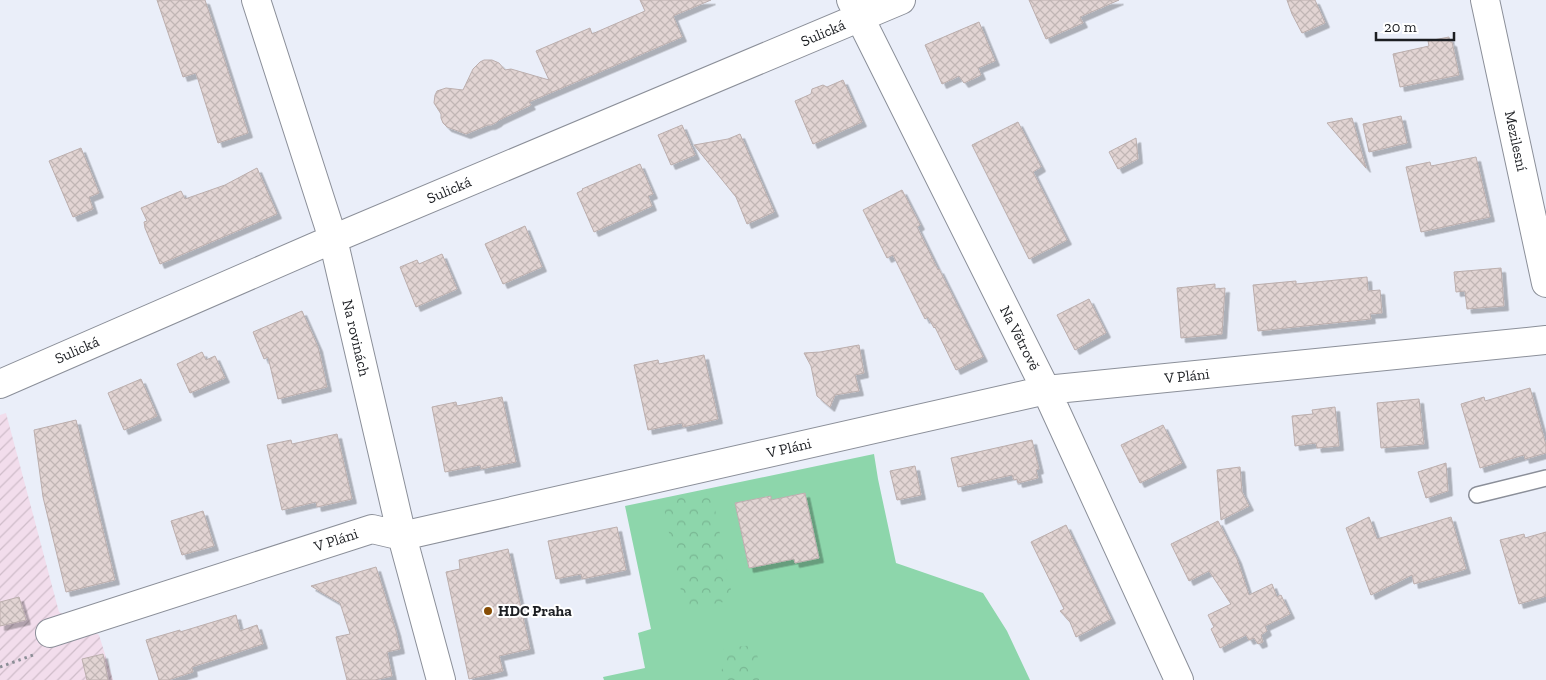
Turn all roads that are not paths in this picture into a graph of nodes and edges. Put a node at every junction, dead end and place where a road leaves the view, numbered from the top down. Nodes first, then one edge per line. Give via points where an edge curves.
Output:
1 (256, 0) edge
2 (901, 0) edge
3 (1485, 0) edge
4 (855, 9) edge
5 (333, 238) junction
6 (1546, 283) edge
7 (1546, 340) edge
8 (0, 384) edge
9 (1046, 390) junction
10 (1546, 478) edge
11 (1477, 495) dead end
12 (402, 536) junction
13 (50, 633) dead end
14 (441, 680) edge
15 (1179, 680) edge

1 - 5 street, Na rovinách
2 - 4 street, Sulická
3 - 6 street, Mezilesní
4 - 5 street, Sulická
4 - 9 street, Na Větrově
5 - 8 street, Sulická
5 - 12 street, Na rovinách
7 - 9 street, V Pláni
9 - 12 street, V Pláni
9 - 15 street, Na Větrově
10 - 11 lane
12 - 13 street, V Pláni via 372,528
12 - 14 street, Na rovinách

